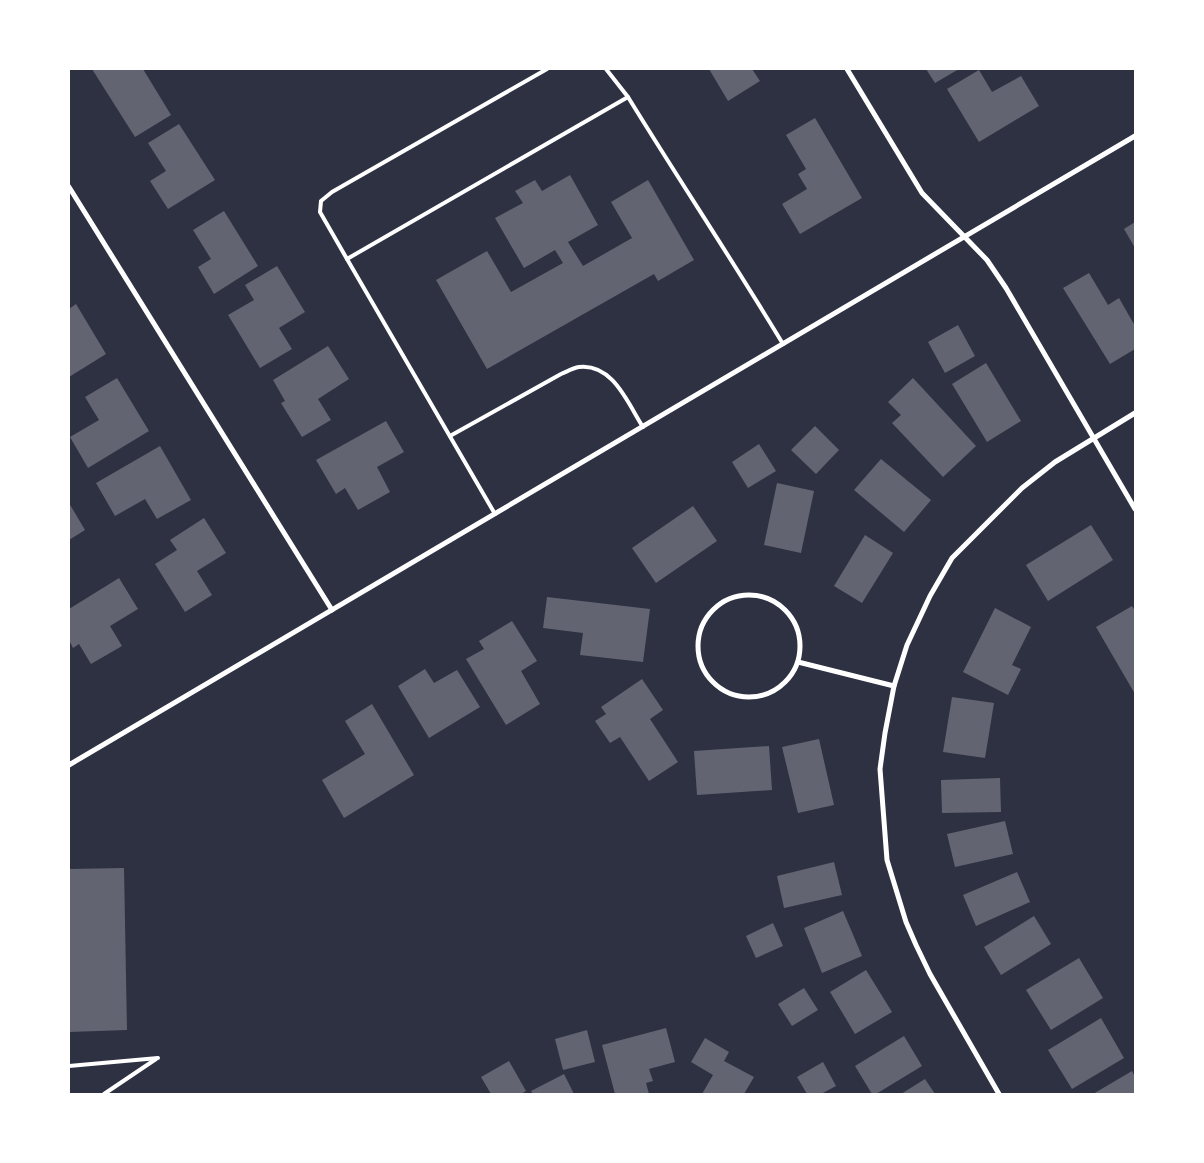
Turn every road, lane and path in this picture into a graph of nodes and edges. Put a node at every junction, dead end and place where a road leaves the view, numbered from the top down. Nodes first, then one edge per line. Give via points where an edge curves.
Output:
1 (547, 69) edge
2 (606, 69) edge
3 (847, 69) edge
4 (628, 97) junction
5 (1135, 136) edge
6 (69, 187) edge
7 (963, 237) junction
8 (347, 259) junction
9 (783, 344) junction
10 (1135, 413) edge
11 (643, 427) junction
12 (450, 436) junction
13 (1093, 438) junction
14 (1135, 509) edge
15 (495, 514) junction
16 (332, 610) junction
17 (798, 662) junction
18 (894, 686) junction
19 (69, 765) edge
20 (69, 1066) edge
21 (104, 1094) edge
22 (999, 1094) edge

1 - 8 lane via 321,201 320,212
2 - 4 lane
3 - 7 street via 922,193
4 - 8 lane
4 - 9 lane
5 - 7 street
6 - 16 street
7 - 9 street
7 - 13 street via 987,260 1006,288
8 - 12 lane
9 - 11 street
10 - 13 street
11 - 12 lane via 613,380 597,369 579,367
11 - 15 street
12 - 15 lane
13 - 14 street
13 - 18 street via 1054,462 1022,488 952,558 907,645
15 - 16 street
16 - 19 street
17 - 17 street via 778,689 763,696 730,694 715,685 699,656 699,639 704,623 728,600 744,595 761,596 777,603 798,629 801,646
17 - 18 street
18 - 22 street via 880,769 887,860 916,945
20 - 21 lane via 158,1058

